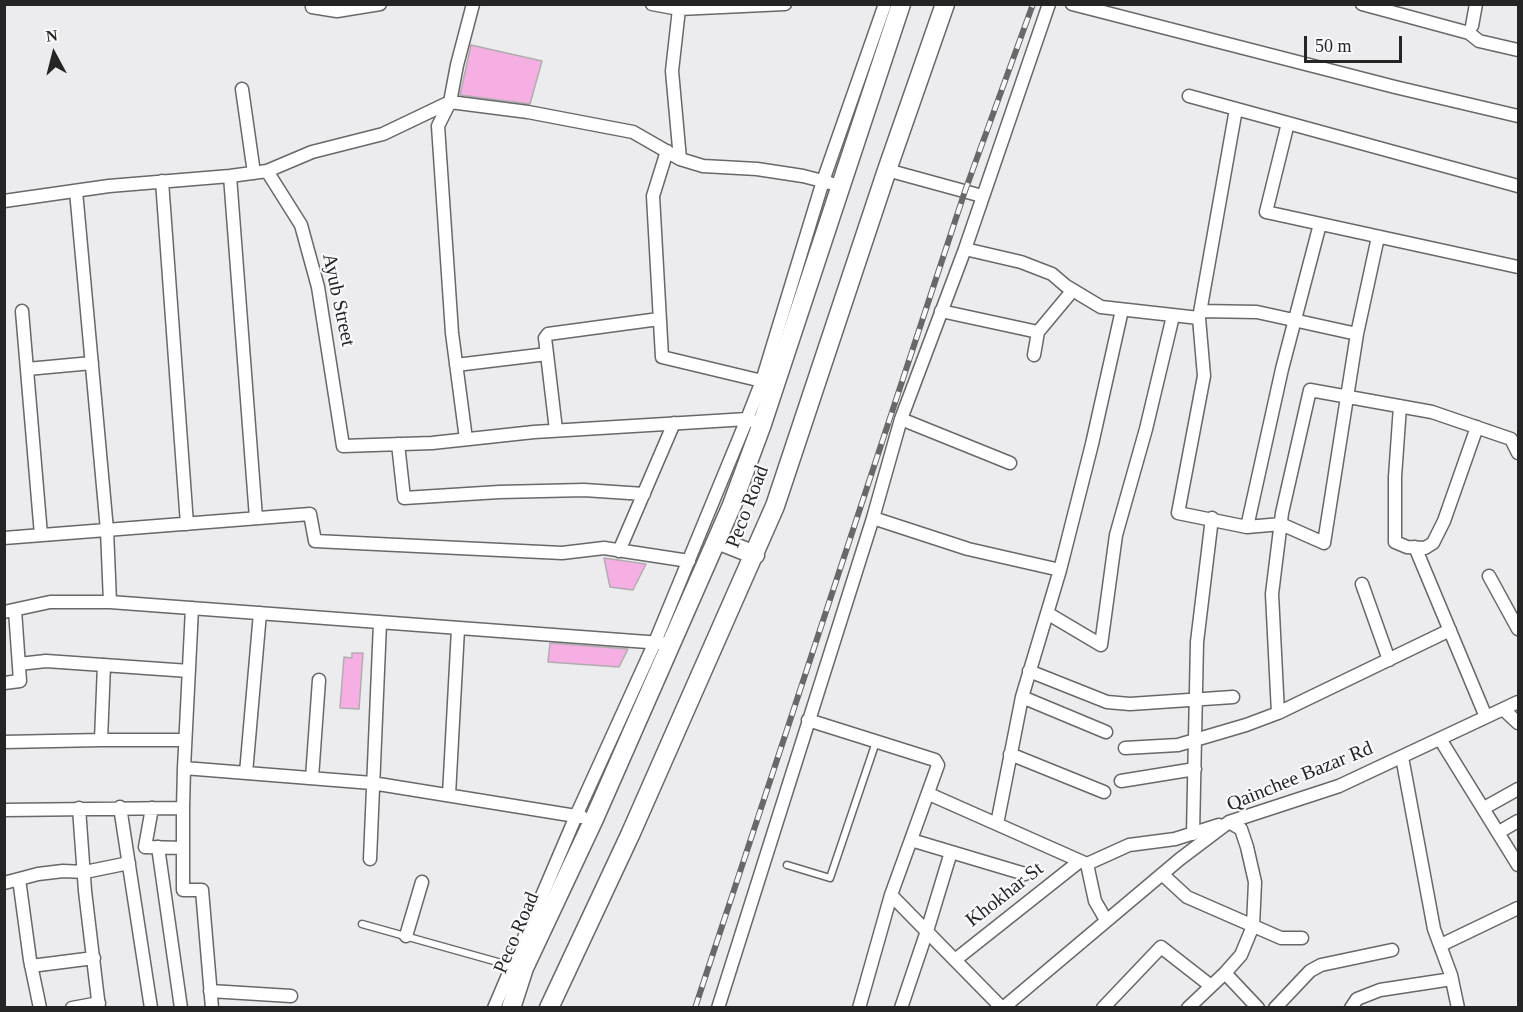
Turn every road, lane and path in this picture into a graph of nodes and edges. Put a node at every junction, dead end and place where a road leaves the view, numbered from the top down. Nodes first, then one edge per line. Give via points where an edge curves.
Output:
1 (312, 4) edge
2 (380, 4) edge
3 (473, 4) edge
4 (652, 4) edge
5 (785, 4) edge
6 (885, 4) edge
7 (901, 4) edge
8 (945, 4) edge
9 (1049, 4) edge
10 (1072, 4) edge
11 (1362, 4) edge
12 (1476, 4) edge
13 (679, 9) junction
14 (1472, 26) dead end
15 (1518, 50) edge
16 (242, 89) dead end
17 (1189, 96) dead end
18 (450, 102) junction
19 (1236, 109) junction
20 (1518, 116) edge
21 (1288, 123) junction
22 (667, 151) junction
23 (680, 159) junction
24 (887, 170) junction
25 (260, 172) junction
26 (230, 176) junction
27 (162, 181) junction
28 (831, 184) junction
29 (1518, 186) edge
30 (76, 191) junction
31 (982, 196) junction
32 (4, 201) edge
33 (1320, 224) junction
34 (1378, 237) junction
35 (965, 249) junction
36 (1518, 267) edge
37 (1073, 290) junction
38 (22, 310) dead end
39 (1122, 310) junction
40 (941, 311) junction
41 (1200, 314) junction
42 (1173, 316) junction
43 (659, 319) junction
44 (1296, 320) junction
45 (1038, 332) junction
46 (1358, 334) junction
47 (547, 354) junction
48 (1034, 355) dead end
49 (92, 363) junction
50 (456, 365) junction
51 (27, 369) junction
52 (762, 381) junction
53 (1348, 397) junction
54 (1400, 406) junction
55 (901, 419) junction
56 (755, 421) junction
57 (674, 423) junction
58 (1478, 427) junction
59 (556, 430) junction
60 (466, 439) junction
61 (398, 444) junction
62 (1518, 453) edge
63 (1010, 463) dead end
64 (644, 494) junction
65 (256, 518) junction
66 (873, 518) junction
67 (1212, 518) junction
68 (187, 524) junction
69 (1281, 524) junction
70 (1247, 527) junction
71 (107, 530) junction
72 (41, 535) junction
73 (4, 538) edge
74 (717, 540) junction
75 (1415, 547) junction
76 (619, 551) junction
77 (755, 555) junction
78 (689, 561) junction
79 (1060, 570) junction
80 (1489, 576) dead end
81 (1362, 584) dead end
82 (111, 602) junction
83 (192, 608) junction
84 (10, 611) edge
85 (260, 613) junction
86 (1047, 614) junction
87 (380, 622) junction
88 (458, 628) junction
89 (1518, 629) edge
90 (1450, 630) junction
91 (663, 644) junction
92 (1389, 660) junction
93 (19, 664) junction
94 (104, 664) junction
95 (189, 670) junction
96 (1029, 671) junction
97 (319, 680) dead end
98 (4, 683) edge
99 (1022, 697) junction
100 (1233, 697) dead end
101 (1196, 701) junction
102 (1518, 702) edge
103 (1503, 709) junction
104 (1278, 713) junction
105 (1486, 717) junction
106 (808, 720) junction
107 (1518, 723) edge
108 (1106, 732) dead end
109 (1440, 739) junction
110 (101, 740) junction
111 (185, 740) junction
112 (877, 741) junction
113 (1196, 741) junction
114 (4, 742) edge
115 (1125, 748) dead end
116 (1010, 754) junction
117 (1402, 757) junction
118 (183, 768) junction
119 (1195, 770) junction
120 (246, 773) junction
121 (312, 778) junction
122 (1121, 781) dead end
123 (372, 783) junction
124 (1518, 789) edge
125 (1104, 792) dead end
126 (929, 794) junction
127 (449, 795) junction
128 (120, 807) junction
129 (79, 808) junction
130 (152, 808) junction
131 (183, 808) junction
132 (1484, 808) junction
133 (4, 810) edge
134 (576, 816) junction
135 (594, 819) junction
136 (1518, 821) edge
137 (1229, 822) junction
138 (997, 824) junction
139 (1499, 832) junction
140 (1193, 834) junction
141 (911, 840) junction
142 (158, 847) junction
143 (183, 848) junction
144 (951, 852) junction
145 (370, 859) dead end
146 (129, 863) junction
147 (1084, 863) junction
148 (787, 865) dead end
149 (1518, 865) edge
150 (85, 872) junction
151 (1025, 874) dead end
152 (1162, 874) junction
153 (19, 879) junction
154 (422, 882) dead end
155 (4, 883) edge
156 (891, 895) junction
157 (1518, 908) edge
158 (1106, 920) junction
159 (362, 924) dead end
160 (1253, 926) junction
161 (927, 932) junction
162 (406, 936) junction
163 (1302, 938) dead end
164 (1440, 945) junction
165 (1392, 950) dead end
166 (94, 957) junction
167 (955, 960) junction
168 (31, 966) junction
169 (518, 967) junction
170 (1225, 973) junction
171 (1452, 979) junction
172 (1211, 986) junction
173 (210, 991) junction
174 (291, 996) dead end
175 (99, 1005) edge
176 (40, 1008) edge
177 (72, 1008) edge
178 (151, 1008) edge
179 (181, 1008) edge
180 (212, 1008) edge
181 (494, 1008) edge
182 (511, 1008) edge
183 (549, 1008) edge
184 (718, 1008) edge
185 (859, 1008) edge
186 (901, 1008) edge
187 (1003, 1008) edge
188 (1103, 1008) edge
189 (1188, 1008) edge
190 (1258, 1008) edge
191 (1275, 1008) edge
192 (1351, 1008) edge
193 (1458, 1008) edge

1 - 2 street via 337,11
3 - 18 street
4 - 13 street
5 - 13 street
6 - 28 street
7 - 28 main road, Peco Road
8 - 24 main road, Peco Road
9 - 31 street
10 - 20 street
11 - 15 street
12 - 14 street
13 - 23 street via 672,71
16 - 25 street
17 - 19 street
18 - 22 street via 633,132
18 - 25 street via 383,134 312,152
18 - 50 street via 438,126
19 - 21 street
19 - 41 street
21 - 29 street
21 - 33 street via 1266,212
22 - 23 street
22 - 43 street via 653,196
23 - 28 street via 703,166 757,169
24 - 31 street
24 - 77 main road, Peco Road via 775,506
25 - 26 street
25 - 61 street, Ayub Street via 301,225 318,286 344,446
26 - 27 street
26 - 65 street
27 - 30 street
27 - 68 street
28 - 52 street
28 - 56 main road, Peco Road
30 - 32 street
30 - 49 street
31 - 35 street
33 - 34 street
33 - 44 street
34 - 36 street
34 - 46 street
35 - 37 street via 1021,262 1052,274
35 - 40 street
37 - 39 street via 1101,307
37 - 45 street
38 - 51 street
39 - 42 street
39 - 79 street
40 - 45 street
40 - 55 street
41 - 42 street
41 - 44 street via 1257,312
41 - 67 street via 1203,376 1178,513
42 - 86 street via 1116,535 1101,645
43 - 47 street via 548,334
43 - 52 street via 662,357
44 - 46 street
44 - 70 street
45 - 48 street
46 - 53 street
47 - 50 street
47 - 59 street
49 - 51 street
49 - 71 street
50 - 60 street
51 - 72 street
52 - 56 street
53 - 54 street
53 - 69 street via 1310,390
53 - 69 street via 1323,543
54 - 58 street
54 - 75 street via 1395,542
55 - 63 street
55 - 66 street
56 - 57 street
56 - 74 main road, Peco Road
56 - 78 street
57 - 59 street
57 - 64 street
58 - 62 street via 1510,440
58 - 75 street via 1433,543 1425,548
59 - 60 street
60 - 61 street
61 - 64 street via 404,498 584,489
64 - 76 street
65 - 68 street
65 - 76 street via 310,514 315,540 562,553 604,548
66 - 79 street via 968,549
66 - 106 street
67 - 70 street
67 - 101 street via 1197,642
68 - 71 street
69 - 70 street
69 - 104 street via 1272,594
71 - 72 street
71 - 82 street
72 - 73 street
74 - 77 main road
74 - 91 main road, Peco Road
75 - 90 street
76 - 78 street
77 - 183 main road, Peco Road
78 - 91 street
79 - 86 street
80 - 89 street
81 - 92 street
82 - 83 street
82 - 84 street via 50,602
83 - 85 street
83 - 95 street
84 - 93 street
85 - 87 street
85 - 120 street
86 - 96 street
87 - 88 street
87 - 123 street
88 - 91 street
88 - 127 street
90 - 92 street
90 - 105 street
91 - 134 street
91 - 135 main road, Peco Road
92 - 104 street
93 - 94 street
93 - 98 street via 20,681
94 - 95 street
94 - 110 street
95 - 111 street
96 - 99 street
96 - 101 street via 1107,702
97 - 121 street
99 - 108 street
99 - 116 street
100 - 101 street
101 - 113 street
102 - 103 street, Qainchee Bazar Rd
103 - 105 street, Qainchee Bazar Rd
103 - 107 street
104 - 113 street
105 - 109 street, Qainchee Bazar Rd
106 - 112 street
106 - 184 street
109 - 117 street, Qainchee Bazar Rd
109 - 132 street
110 - 111 street
110 - 114 street
111 - 118 street
112 - 126 street via 937,762
112 - 148 lane via 830,878
113 - 115 street via 1178,746
113 - 119 street
116 - 125 street
116 - 138 street
117 - 137 street, Qainchee Bazar Rd via 1339,786
117 - 164 street
118 - 120 street
118 - 131 street
119 - 122 street
119 - 140 street
120 - 121 street
121 - 123 street
123 - 127 street
123 - 145 street
124 - 132 street
126 - 138 street
126 - 141 street
127 - 134 street
128 - 129 street
128 - 130 street
128 - 146 street
129 - 133 street
129 - 150 street
130 - 131 street
130 - 142 street via 145,847
131 - 143 street
132 - 139 street
134 - 135 street
134 - 169 street
135 - 169 main road, Peco Road
136 - 139 street
137 - 140 street, Khokhar St
137 - 152 street, Qainchee Bazar Rd
137 - 160 street via 1241,829 1255,882
138 - 147 street
139 - 149 street
140 - 147 street, Khokhar St via 1129,845
141 - 144 street
141 - 156 street
142 - 143 street
142 - 179 street
143 - 173 street via 183,891 202,890
144 - 151 street
144 - 161 street
146 - 150 street
146 - 178 street
147 - 158 street via 1095,901
147 - 167 street, Khokhar St
150 - 153 street via 63,871
150 - 166 street
152 - 158 street, Qainchee Bazar Rd
152 - 160 street via 1187,897
153 - 155 street
153 - 168 street
154 - 162 street
156 - 161 street
156 - 185 street
157 - 164 street
158 - 187 street, Qainchee Bazar Rd
159 - 162 lane
160 - 163 street via 1281,938
160 - 170 street via 1241,954
161 - 167 street
161 - 186 street
162 - 169 lane
164 - 171 street
165 - 191 street via 1321,965
166 - 168 street
166 - 175 street
167 - 187 street
168 - 176 street
169 - 181 street
169 - 182 main road, Peco Road
170 - 172 street
170 - 190 street
171 - 192 street via 1380,990 1357,999
171 - 193 street
172 - 188 street via 1161,947
172 - 189 street
173 - 174 street
173 - 180 street
175 - 177 street

